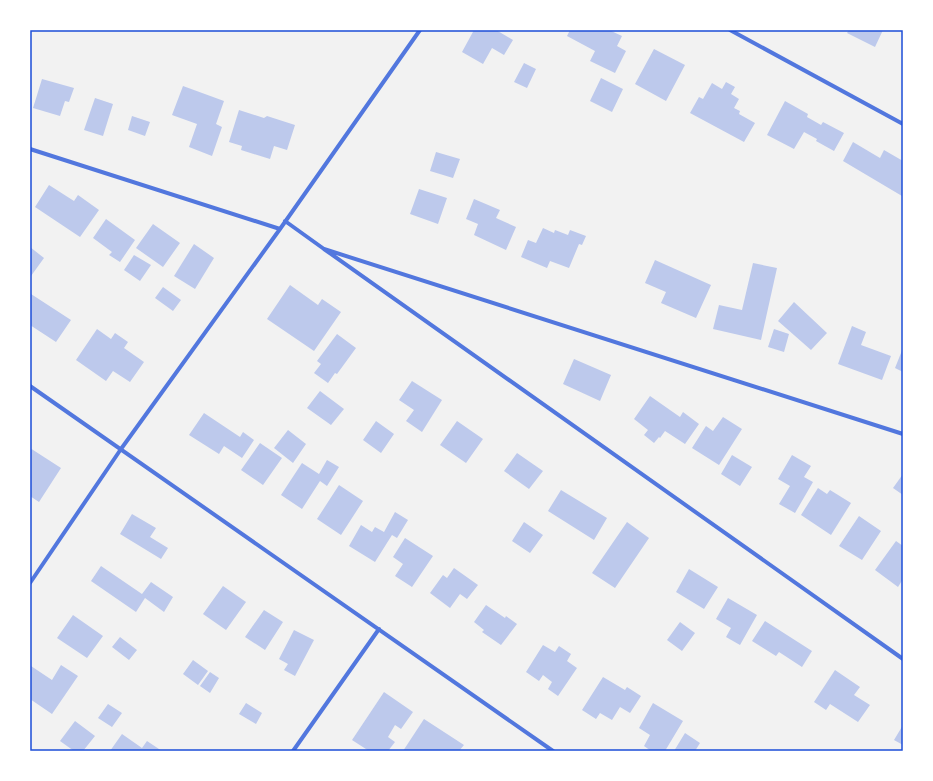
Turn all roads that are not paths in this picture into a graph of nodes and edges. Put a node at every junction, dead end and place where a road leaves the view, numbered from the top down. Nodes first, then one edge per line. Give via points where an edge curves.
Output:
1 (420, 30) edge
2 (730, 30) edge
3 (903, 124) edge
4 (30, 149) edge
5 (285, 221) junction
6 (280, 229) junction
7 (324, 249) junction
8 (30, 386) edge
9 (903, 434) edge
10 (122, 449) junction
11 (30, 583) edge
12 (379, 629) junction
13 (903, 659) edge
14 (293, 751) edge
15 (553, 751) edge

1 - 5 street
2 - 3 street
4 - 6 street
5 - 6 street
5 - 7 street
6 - 10 street
7 - 9 street
7 - 13 street
8 - 10 street
10 - 11 street
10 - 12 street
12 - 14 street
12 - 15 street

